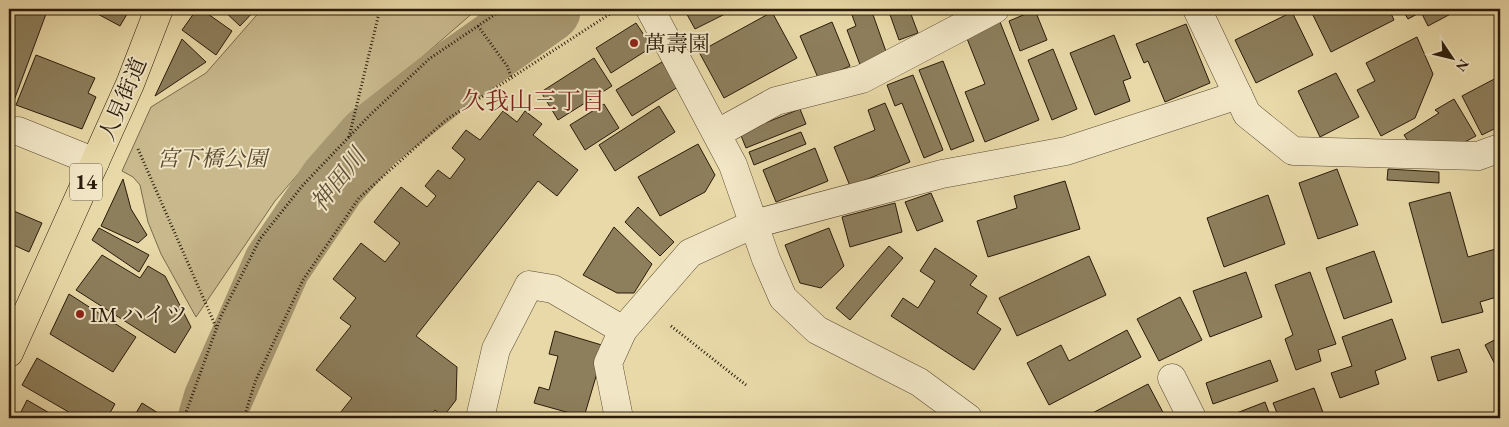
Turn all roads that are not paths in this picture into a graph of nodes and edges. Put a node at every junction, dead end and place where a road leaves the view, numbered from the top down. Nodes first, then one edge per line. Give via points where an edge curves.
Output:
1 (159, 9) edge
2 (650, 9) edge
3 (995, 9) edge
4 (1197, 9) edge
5 (1238, 95) junction
6 (18, 131) dead end
7 (718, 133) junction
8 (1500, 148) edge
9 (95, 162) junction
10 (754, 224) junction
11 (622, 330) junction
12 (9, 353) edge
13 (1172, 378) dead end
14 (480, 418) edge
15 (619, 418) edge
16 (968, 418) edge
17 (1192, 418) edge

1 - 9 main road, 人見街道 / 14
2 - 7 street
3 - 7 street via 862,79 776,101
4 - 5 street
5 - 8 street via 1247,114 1293,151 1478,156
5 - 10 street via 1066,150 942,174
6 - 9 street
7 - 10 street
9 - 12 main road, 人見街道 / 14
10 - 11 street via 690,253
10 - 16 street via 783,298 818,330 919,382
11 - 14 street via 553,289 529,285 496,349
11 - 15 street via 608,363
13 - 17 street

